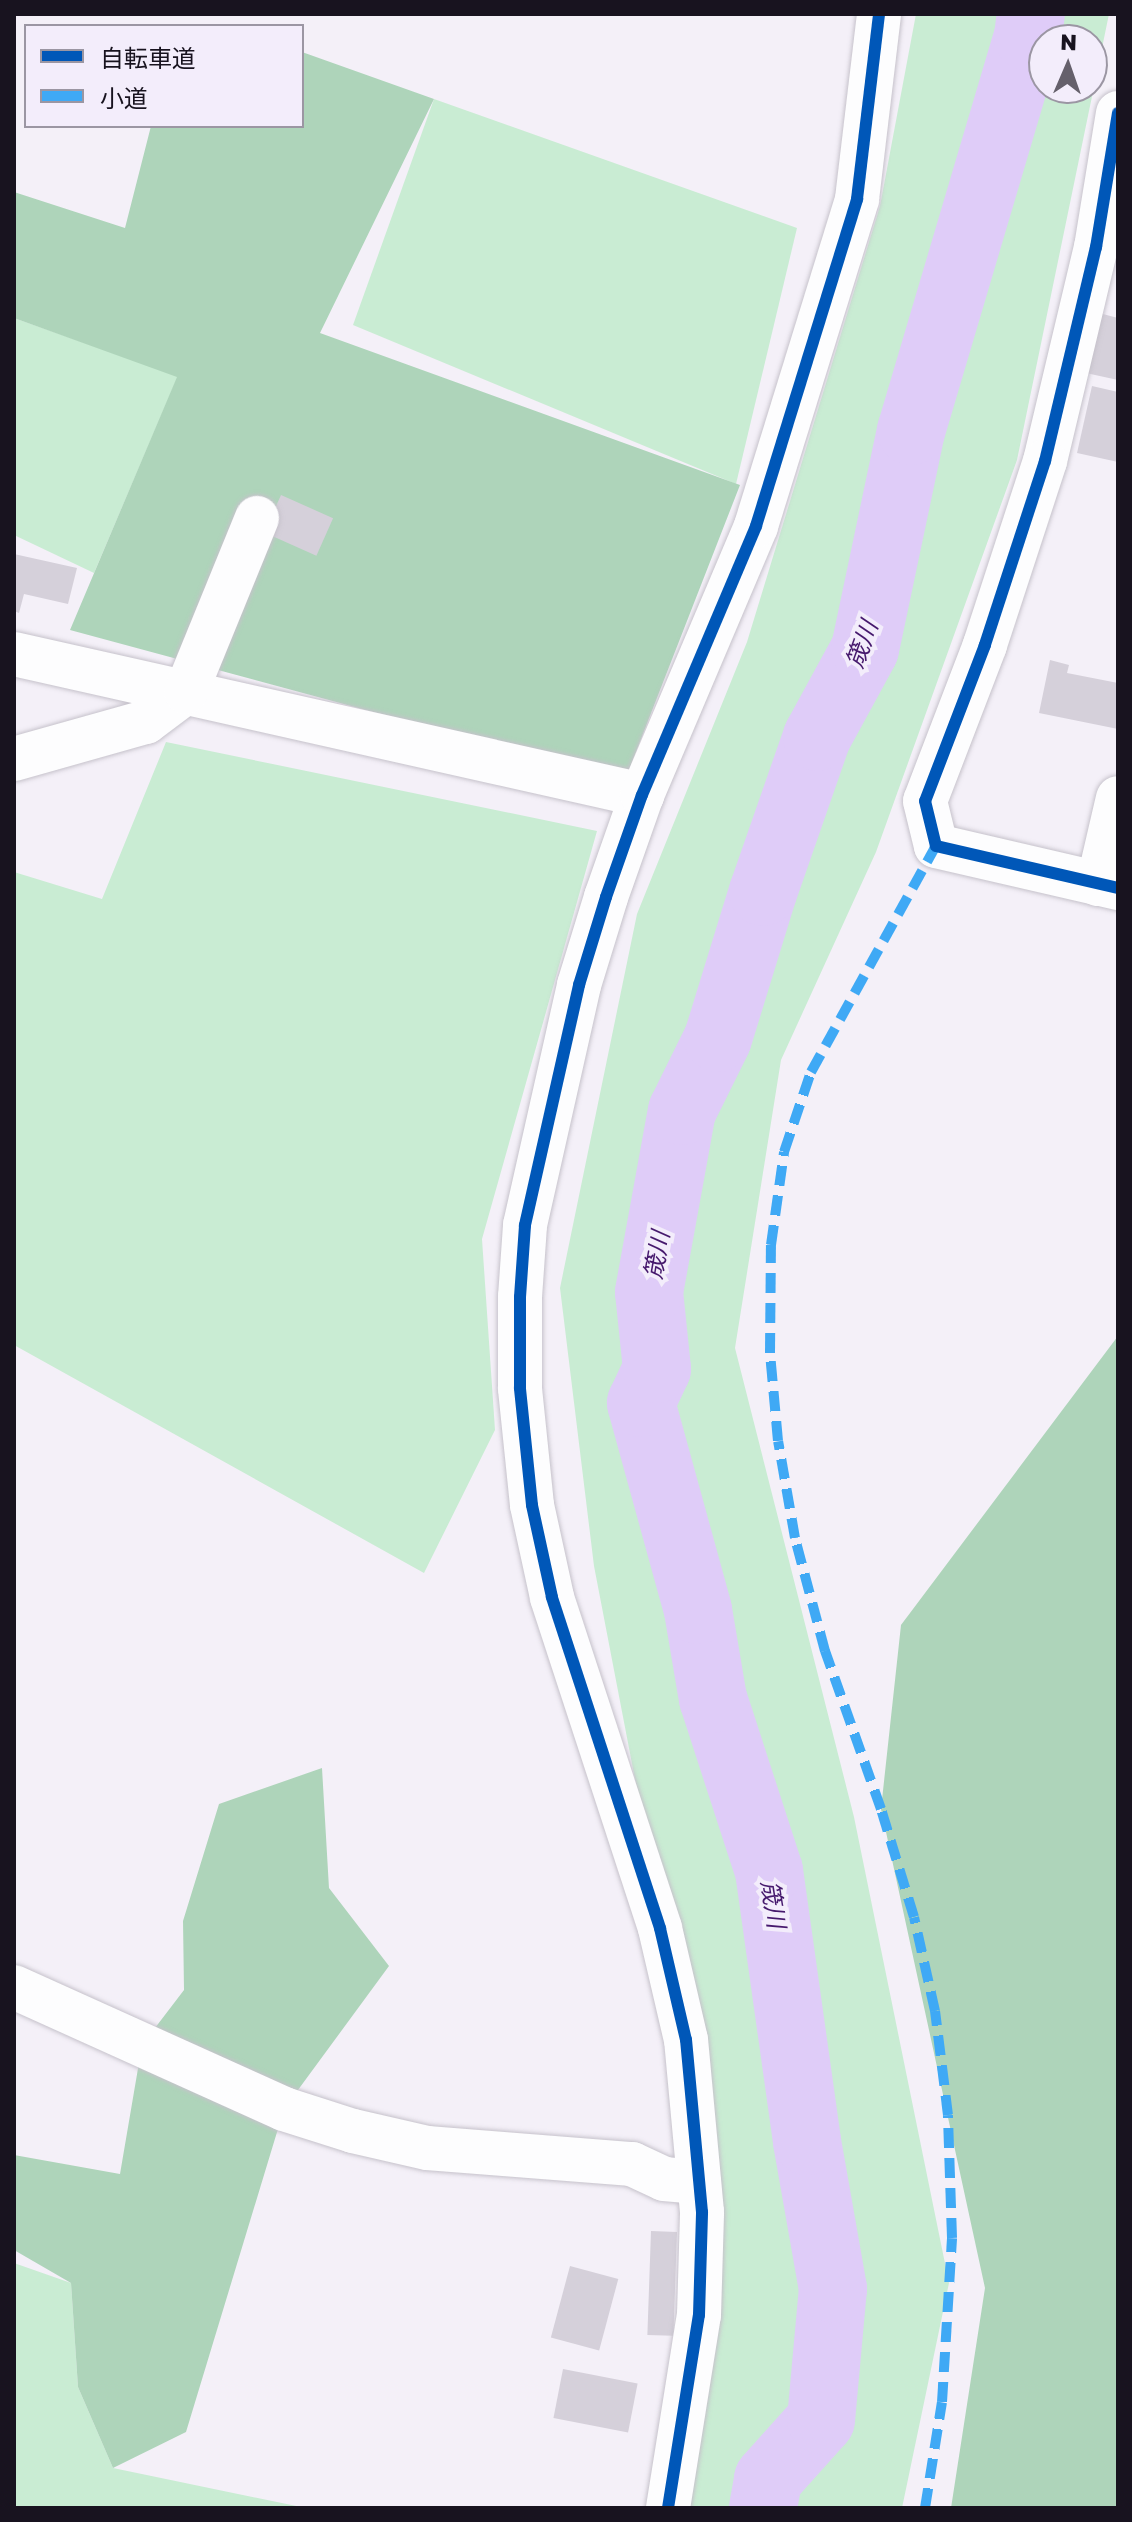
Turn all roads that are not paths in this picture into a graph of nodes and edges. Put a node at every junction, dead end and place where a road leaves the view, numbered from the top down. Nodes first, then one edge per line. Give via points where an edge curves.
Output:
1 (879, 14) edge
2 (1118, 113) edge
3 (257, 518) dead end
4 (14, 654) edge
5 (186, 692) junction
6 (14, 759) edge
7 (642, 795) junction
8 (1118, 798) edge
9 (1108, 886) edge
10 (14, 1987) edge
11 (699, 2182) junction
12 (668, 2508) edge

1 - 7 street via 857,199 808,366 756,526
2 - 9 street via 1096,247 1045,461 985,645 925,801 936,846
3 - 5 street
4 - 5 street
5 - 6 street via 146,722
5 - 7 street
7 - 11 street via 579,985 525,1225 520,1388 532,1505 552,1597 660,1928 686,2040
8 - 9 street
10 - 11 street via 284,2109 353,2131 427,2148 632,2164 664,2179
11 - 12 street via 699,2315

